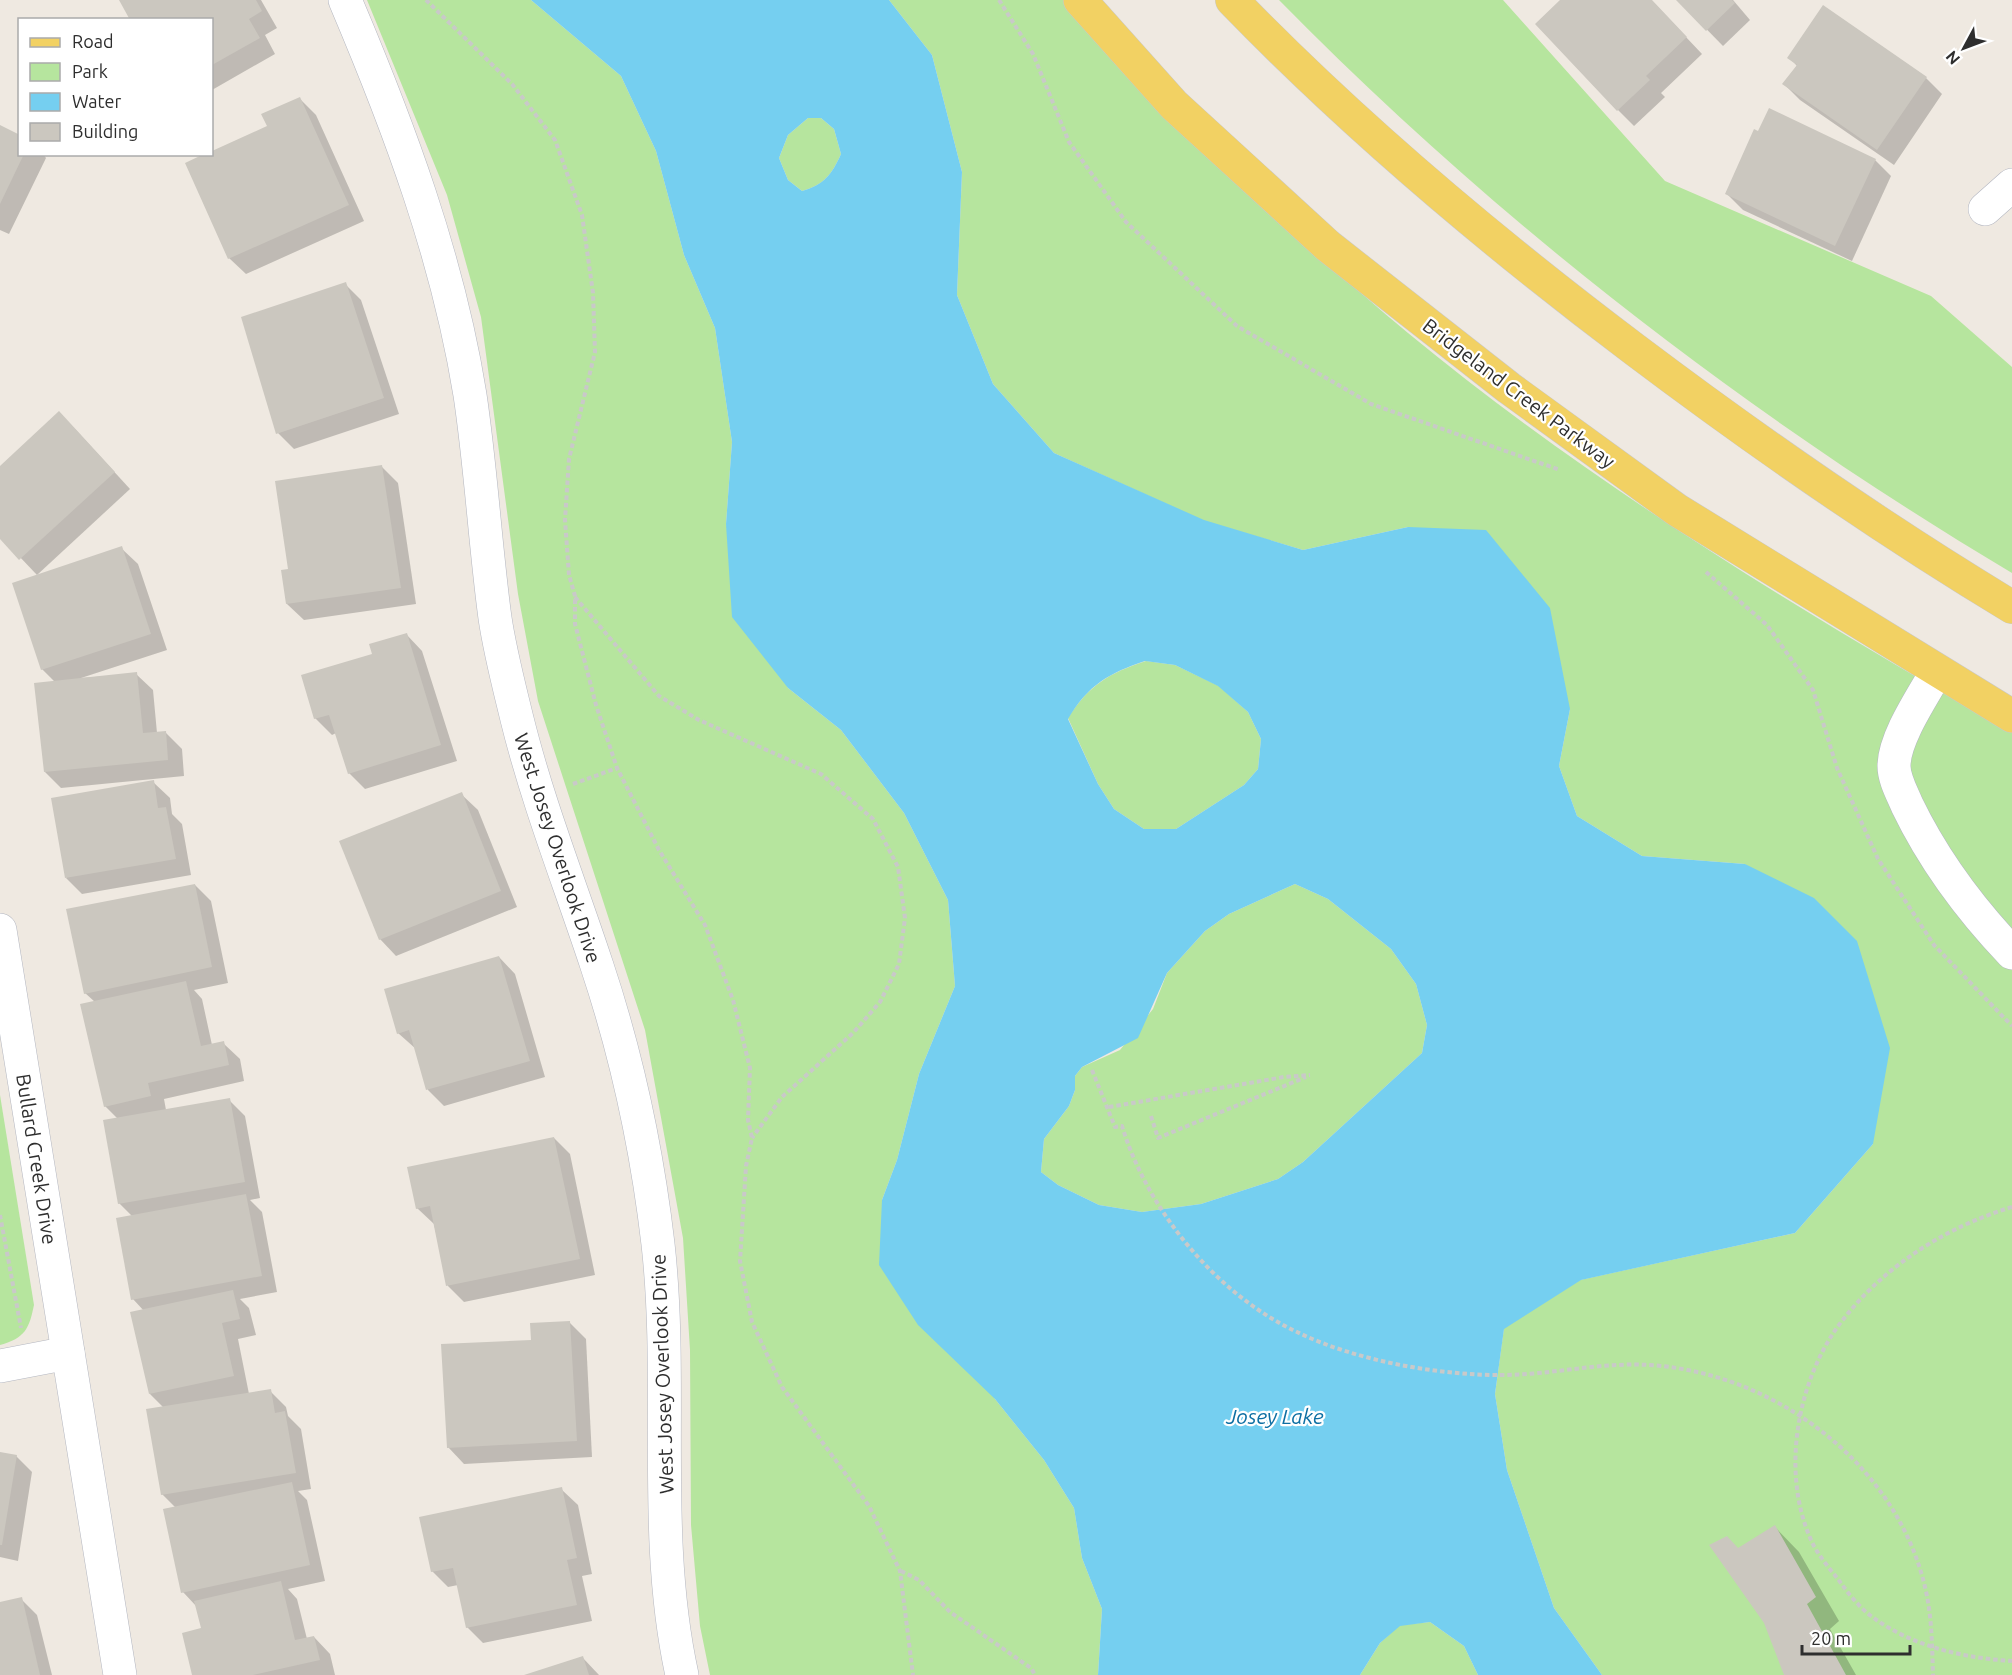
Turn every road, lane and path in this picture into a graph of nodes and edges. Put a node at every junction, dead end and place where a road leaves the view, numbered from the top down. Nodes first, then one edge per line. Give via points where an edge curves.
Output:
1 (345, 0) edge
2 (426, 0) edge
3 (999, 0) edge
4 (1080, 0) edge
5 (1232, 0) edge
6 (2012, 185) edge
7 (1985, 209) dead end
8 (1563, 471) dead end
9 (1697, 565) dead end
10 (574, 596) junction
11 (2012, 607) edge
12 (1937, 671) junction
13 (2012, 716) edge
14 (617, 768) junction
15 (539, 796) junction
16 (0, 930) edge
17 (2012, 953) edge
18 (3, 966) edge
19 (2012, 1026) edge
20 (1092, 1070) dead end
21 (1109, 1107) junction
22 (1151, 1116) dead end
23 (752, 1138) junction
24 (2012, 1207) edge
25 (0, 1215) edge
26 (68, 1353) junction
27 (13, 1363) edge
28 (1801, 1415) junction
29 (900, 1571) junction
30 (1932, 1646) junction
31 (2012, 1661) edge
32 (120, 1675) edge
33 (682, 1675) edge
34 (913, 1675) edge
35 (1035, 1675) edge
36 (1933, 1675) edge

1 - 15 street, West Josey Overlook Drive via 415,179 450,294 470,395 496,623 517,721
2 - 10 path via 512,84 555,140 582,215 593,293 595,352 569,459 565,520
3 - 8 path via 1033,54 1069,142 1126,222 1237,326 1371,404
4 - 12 main road, Bridgeland Creek Parkway via 1183,113 1328,246 1455,346 1677,510
5 - 11 main road via 1399,161 1575,304 1736,426 1915,549
6 - 7 street
9 - 19 path via 1767,625 1813,690 1837,768 1878,859 1934,945
10 - 14 path via 575,624
10 - 23 path via 659,696 699,720 821,774 873,819 898,867 905,918 899,964 880,1002 854,1033 782,1096
12 - 13 main road, Bridgeland Creek Parkway
12 - 17 street via 1898,746 1894,767 1899,787 1946,874
14 - 15 path
14 - 23 path via 659,850 705,925 733,1000 750,1068 748,1120
15 - 33 street, West Josey Overlook Drive via 597,967 646,1154 665,1338 667,1565
16 - 18 street, Bullard Creek Drive
18 - 26 street, Bullard Creek Drive
20 - 21 path
21 - 22 path via 1310,1075 1158,1138
21 - 28 path via 1115,1127 1122,1126 1130,1150 1176,1230 1215,1275 1296,1332 1355,1354 1464,1372 1504,1375 1606,1365 1651,1365 1702,1373 1739,1384
23 - 29 path via 746,1166 740,1261 752,1322 782,1387 869,1506
24 - 28 path via 1946,1232 1890,1272 1837,1329 1811,1378
25 - 27 path
26 - 27 street
26 - 32 street, Bullard Creek Drive
28 - 30 path via 1842,1447 1894,1513 1924,1585
28 - 30 path via 1797,1481 1812,1543 1870,1615 1893,1631
29 - 34 path
29 - 35 path via 919,1580 950,1612 1032,1668
30 - 31 path via 1959,1655
30 - 36 path

